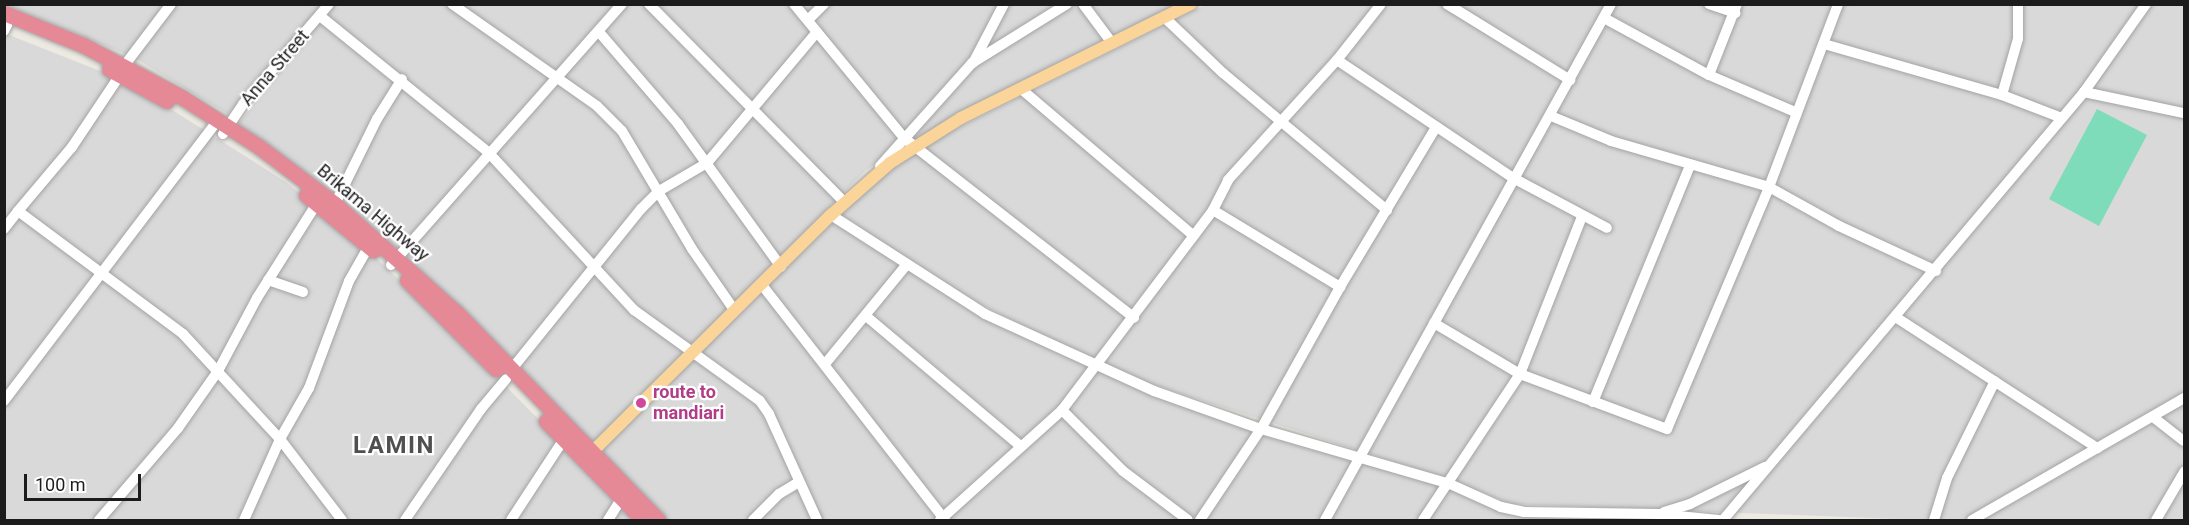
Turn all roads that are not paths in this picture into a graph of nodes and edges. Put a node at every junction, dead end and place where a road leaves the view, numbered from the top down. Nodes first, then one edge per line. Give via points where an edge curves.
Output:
1 (171, 4) edge
2 (329, 4) edge
3 (452, 4) edge
4 (622, 4) edge
5 (649, 4) edge
6 (794, 4) edge
7 (824, 4) edge
8 (1004, 4) edge
9 (1067, 4) edge
10 (1083, 4) edge
11 (1191, 4) edge
12 (1381, 4) edge
13 (1447, 4) edge
14 (1611, 4) edge
15 (1709, 4) edge
16 (1838, 4) edge
17 (2018, 4) edge
18 (2146, 4) edge
19 (1736, 9) edge
20 (320, 16) junction
21 (1164, 17) junction
22 (1604, 18) junction
23 (808, 21) junction
24 (5, 23) edge
25 (599, 32) junction
26 (817, 32) junction
27 (1112, 43) junction
28 (1824, 44) junction
29 (1337, 60) junction
30 (972, 63) junction
31 (122, 70) junction
32 (1709, 75) junction
33 (556, 76) junction
34 (402, 80) junction
35 (1570, 80) junction
36 (1020, 88) junction
37 (2084, 92) junction
38 (2002, 95) junction
39 (752, 110) junction
40 (1795, 112) junction
41 (2184, 113) edge
42 (1551, 116) junction
43 (2059, 117) junction
44 (1282, 122) junction
45 (1436, 127) junction
46 (221, 129) junction
47 (909, 141) junction
48 (489, 153) junction
49 (707, 163) junction
50 (1690, 166) junction
51 (1515, 179) junction
52 (1769, 187) junction
53 (659, 191) junction
54 (844, 202) junction
55 (317, 203) junction
56 (335, 204) junction
57 (1213, 210) junction
58 (1387, 210) junction
59 (18, 211) junction
60 (831, 215) junction
61 (1582, 217) junction
62 (1607, 228) dead end
63 (4, 229) edge
64 (1194, 236) junction
65 (369, 246) junction
66 (394, 261) junction
67 (594, 264) junction
68 (907, 264) junction
69 (781, 267) junction
70 (1936, 271) junction
71 (102, 274) junction
72 (268, 280) junction
73 (762, 285) junction
74 (1340, 287) junction
75 (303, 292) dead end
76 (735, 311) junction
77 (866, 316) junction
78 (1134, 318) junction
79 (1897, 318) junction
80 (1434, 323) junction
81 (691, 354) junction
82 (825, 364) junction
83 (1099, 364) junction
84 (218, 371) junction
85 (1520, 374) junction
86 (508, 375) junction
87 (1995, 381) junction
88 (2184, 398) edge
89 (4, 401) edge
90 (1593, 402) junction
91 (1062, 410) junction
92 (2154, 417) junction
93 (1262, 429) junction
94 (280, 439) junction
95 (564, 439) junction
96 (2184, 441) edge
97 (1019, 446) junction
98 (2097, 448) junction
99 (588, 457) junction
100 (1358, 458) junction
101 (1772, 464) junction
102 (2184, 472) edge
103 (799, 482) junction
104 (1450, 483) junction
105 (621, 498) junction
106 (1658, 514) junction
107 (1583, 516) edge
108 (1689, 518) edge
109 (99, 520) edge
110 (244, 520) edge
111 (342, 520) edge
112 (405, 520) edge
113 (511, 520) edge
114 (608, 520) edge
115 (643, 520) edge
116 (658, 520) edge
117 (753, 520) edge
118 (817, 520) edge
119 (943, 520) edge
120 (1188, 520) edge
121 (1200, 520) edge
122 (1325, 520) edge
123 (1423, 520) edge
124 (1721, 520) edge
125 (1934, 520) edge
126 (1972, 520) edge
127 (2156, 520) edge

1 - 31 street
2 - 20 street, Anna Street
3 - 33 street
4 - 25 street
5 - 39 street
6 - 23 street
7 - 23 street
8 - 30 street
9 - 30 street
10 - 27 street
11 - 21 main road
12 - 29 street
13 - 35 street
14 - 22 street
15 - 19 street
16 - 28 street
17 - 38 street via 2018,39
18 - 37 street
19 - 32 street
20 - 34 street
20 - 46 street, Anna Street
21 - 27 main road
21 - 44 street
22 - 32 street
22 - 35 street
23 - 26 street
24 - 31 highway, Brikama Highway
25 - 33 street
25 - 49 street
26 - 39 street
26 - 47 street
27 - 36 main road
28 - 38 street
28 - 40 street
29 - 44 street
29 - 45 street
30 - 47 street
31 - 46 highway, Brikama Highway
31 - 59 street via 72,147
32 - 40 street
33 - 48 street
33 - 53 street via 622,130
34 - 48 street
34 - 56 street via 376,119
35 - 42 street
36 - 47 main road
36 - 64 street
37 - 41 street
37 - 43 street
38 - 43 street
39 - 49 street
39 - 54 street
40 - 52 street
42 - 50 street via 1611,141
42 - 51 street
43 - 70 street
44 - 57 street via 1228,180
44 - 58 street
45 - 51 street
45 - 58 street
46 - 55 highway, Brikama Highway
46 - 56 highway, Brikama Highway
46 - 71 street, Anna Street
47 - 54 main road
47 - 78 street
48 - 66 street
48 - 67 street
49 - 53 street
49 - 69 street
50 - 52 street
50 - 90 street
51 - 61 street
51 - 80 street
52 - 70 street via 1839,226
52 - 90 street via 1671,427 1659,428
53 - 67 street
53 - 76 street
54 - 60 main road
55 - 65 highway, Brikama Highway
55 - 72 street
56 - 66 highway, Brikama Highway
57 - 64 street
57 - 74 street
58 - 74 street
59 - 63 street
59 - 71 street
60 - 68 street
60 - 69 main road
61 - 62 street
61 - 85 street
64 - 78 street
65 - 66 highway, Brikama Highway
65 - 94 street via 350,281 309,388
66 - 86 highway, Brikama Highway
67 - 81 street via 634,310
67 - 86 street
68 - 77 street
68 - 83 street via 985,314
69 - 73 main road
70 - 79 street
71 - 84 street via 183,334
71 - 89 street, Anna Street
72 - 75 street
72 - 84 street
73 - 76 main road
73 - 82 street
74 - 93 street
76 - 81 main road
77 - 82 street
77 - 97 street
78 - 83 street
79 - 87 street
79 - 101 street
80 - 85 street
80 - 100 street
81 - 99 main road
81 - 103 street via 760,401 770,414
82 - 119 street
83 - 91 street
83 - 93 street via 1154,391
84 - 94 street
84 - 109 street via 178,428
85 - 90 street
85 - 104 street
86 - 95 highway, Brikama Highway
86 - 99 highway, Brikama Highway
86 - 112 street
87 - 98 street
87 - 125 street via 1947,478
88 - 92 street
91 - 97 street
91 - 120 street via 1123,471
92 - 96 street
92 - 98 street
93 - 100 street
93 - 121 street
94 - 110 street
94 - 111 street
95 - 99 highway, Brikama Highway
95 - 113 street
97 - 119 street
98 - 126 street
99 - 105 highway, Brikama Highway
99 - 116 highway, Brikama Highway
100 - 104 street
100 - 122 street
101 - 106 street via 1690,504
101 - 124 street
102 - 127 street
103 - 117 street via 779,494
103 - 118 street
104 - 107 street via 1500,507
104 - 123 street
105 - 114 street
105 - 115 highway, Brikama Highway
106 - 107 street
106 - 108 street
108 - 124 street

